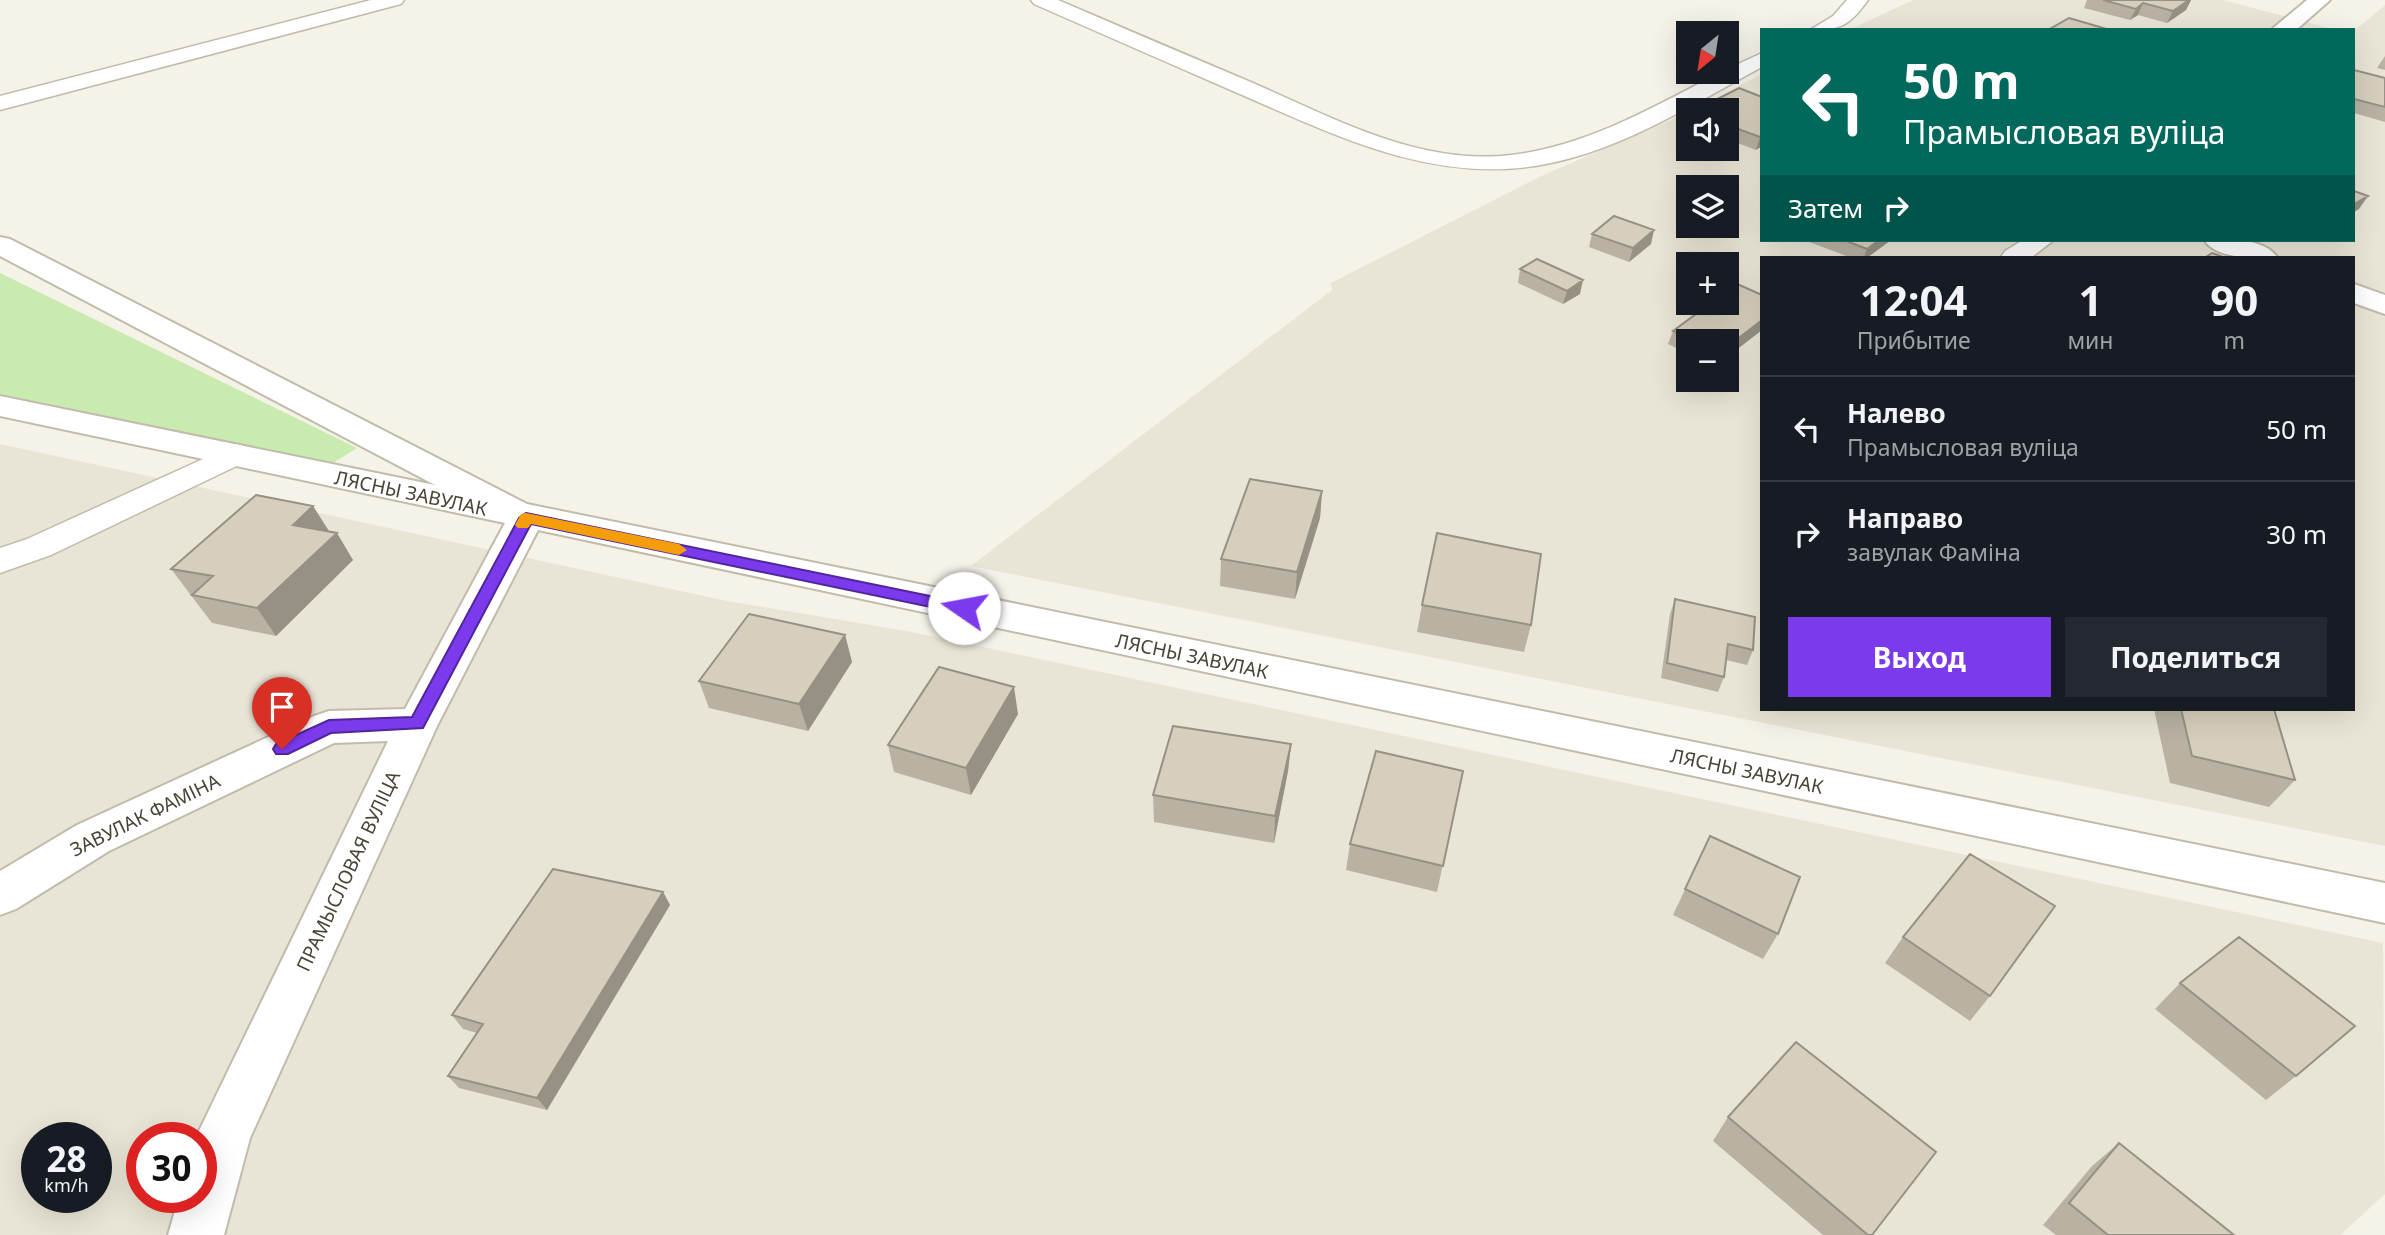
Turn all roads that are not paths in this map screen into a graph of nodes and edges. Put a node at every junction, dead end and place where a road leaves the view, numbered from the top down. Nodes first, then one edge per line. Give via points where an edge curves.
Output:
1 (394, 0) edge
2 (1041, 0) edge
3 (1858, 0) edge
4 (2320, 0) edge
5 (1824, 28) edge
6 (2285, 28) edge
7 (1760, 60) edge
8 (0, 103) edge
9 (2038, 242) edge
10 (2223, 242) edge
11 (0, 245) edge
12 (2016, 256) edge
13 (2260, 256) edge
14 (2355, 293) edge
15 (2385, 305) edge
16 (0, 407) edge
17 (236, 454) junction
18 (526, 518) junction
19 (0, 561) edge
20 (417, 724) junction
21 (0, 895) edge
22 (2385, 902) edge
23 (196, 1235) edge

1 - 8 lane
2 - 7 lane via 1363,139 1468,163 1534,161 1592,145
3 - 5 lane via 1840,20
4 - 6 street
9 - 12 lane
10 - 13 street
11 - 18 street
14 - 15 street
16 - 17 street, ЛЯСНЫ ЗАВУЛАК
17 - 18 street, ЛЯСНЫ ЗАВУЛАК
17 - 19 lane
18 - 20 street, ПРАМЫСЛОВАЯ ВУЛІЦА
18 - 22 street, ЛЯСНЫ ЗАВУЛАК
20 - 21 street, ЗАВУЛАК ФАМІНА via 329,727 93,838
20 - 23 street, ПРАМЫСЛОВАЯ ВУЛІЦА via 225,1135

